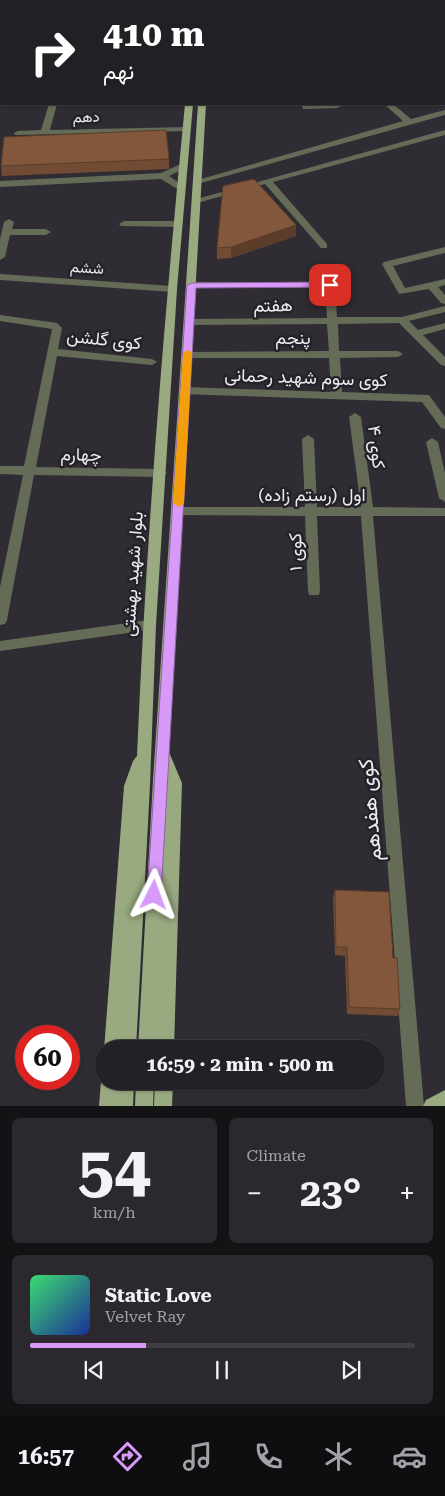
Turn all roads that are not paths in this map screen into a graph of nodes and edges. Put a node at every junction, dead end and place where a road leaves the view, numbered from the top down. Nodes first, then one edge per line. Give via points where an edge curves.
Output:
1 (54, 105) edge
2 (189, 105) edge
3 (202, 105) edge
4 (306, 105) edge
5 (389, 105) edge
6 (337, 106) dead end
7 (445, 112) edge
8 (409, 122) junction
9 (186, 129) junction
10 (45, 132) junction
11 (445, 132) edge
12 (18, 133) dead end
13 (435, 135) junction
14 (445, 142) edge
15 (183, 166) junction
16 (16, 176) edge
17 (163, 176) junction
18 (198, 181) junction
19 (268, 182) junction
20 (5, 184) edge
21 (182, 189) junction
22 (197, 200) junction
23 (8, 222) dead end
24 (124, 224) dead end
25 (178, 224) junction
26 (6, 232) junction
27 (46, 232) dead end
28 (324, 246) dead end
29 (445, 250) edge
30 (0, 257) edge
31 (0, 277) edge
32 (445, 282) edge
33 (192, 285) junction
34 (431, 285) junction
35 (172, 289) junction
36 (445, 301) edge
37 (445, 309) edge
38 (0, 318) edge
39 (333, 320) junction
40 (402, 320) junction
41 (190, 322) junction
42 (445, 326) edge
43 (416, 334) junction
44 (445, 347) edge
45 (433, 350) junction
46 (52, 352) junction
47 (398, 354) dead end
48 (187, 355) junction
49 (335, 355) junction
50 (152, 362) dead end
51 (445, 363) edge
52 (186, 391) junction
53 (337, 395) junction
54 (356, 417) dead end
55 (445, 425) edge
56 (308, 439) dead end
57 (432, 442) dead end
58 (0, 470) edge
59 (29, 470) junction
60 (161, 473) junction
61 (445, 498) edge
62 (178, 511) junction
63 (312, 511) junction
64 (367, 512) junction
65 (445, 512) edge
66 (314, 591) dead end
67 (0, 620) edge
68 (149, 625) junction
69 (0, 646) edge
70 (145, 749) junction
71 (162, 753) junction
72 (113, 1040) edge
73 (128, 1040) edge
74 (147, 1040) edge
75 (165, 1040) edge
76 (109, 1090) edge
77 (125, 1090) edge
78 (145, 1090) edge
79 (164, 1090) edge
80 (445, 1099) edge
81 (108, 1106) edge
82 (124, 1106) edge
83 (144, 1106) edge
84 (163, 1106) edge
85 (415, 1106) edge
86 (432, 1106) edge

1 - 10 street
2 - 9 main road, بلوار شهید بهشتی
3 - 18 main road
4 - 6 street
5 - 8 street
7 - 8 street
8 - 18 street
9 - 10 street, دهم
9 - 15 main road, بلوار شهید بهشتی
10 - 12 street, دهم
11 - 13 street
13 - 14 street
13 - 19 street
15 - 17 street
15 - 21 main road, بلوار شهید بهشتی
16 - 20 street via 16,181
17 - 20 street
17 - 21 street
18 - 22 main road
19 - 22 street
19 - 28 street
21 - 25 main road, بلوار شهید بهشتی
22 - 33 main road
23 - 26 street
24 - 25 street
25 - 35 main road, بلوار شهید بهشتی
26 - 27 street
26 - 30 street
29 - 34 street via 387,264 402,292
31 - 35 street, ششم
32 - 34 street
33 - 39 street via 330,285
33 - 41 main road
34 - 36 street
35 - 60 main road, بلوار شهید بهشتی
37 - 40 street, هفتم
38 - 46 street via 57,326
39 - 40 street, هفتم
39 - 41 street, هفتم
39 - 49 street
40 - 43 street
41 - 48 main road
42 - 43 street
43 - 45 street
44 - 45 street
45 - 51 street
46 - 50 street, کوی گلشن
46 - 59 street
47 - 49 street, پنجم
48 - 49 street, پنجم
48 - 52 main road
49 - 53 street
52 - 53 street, کوی سوم شهید رحمانی
52 - 62 main road
53 - 55 street, کوی سوم شهید رحمانی via 425,398
54 - 64 street, کوی ۴
56 - 63 street, کوی ۱
57 - 61 street
58 - 59 street, چهارم
59 - 60 street, چهارم
59 - 67 street
60 - 68 main road, بلوار شهید بهشتی
62 - 63 street, اول (رستم زاده)
62 - 71 main road
63 - 64 street, اول (رستم زاده)
63 - 66 street, کوی ۱
64 - 65 street, اول (رستم زاده)
64 - 85 street, کوی هفدهم
68 - 69 street
68 - 70 main road, بلوار شهید بهشتی
70 - 72 main road via 131,786
70 - 73 main road, بلوار شهید بهشتی
71 - 74 main road
71 - 75 main road via 175,783
76 - 81 main road
77 - 82 main road
78 - 83 main road
79 - 84 main road
80 - 86 main road

